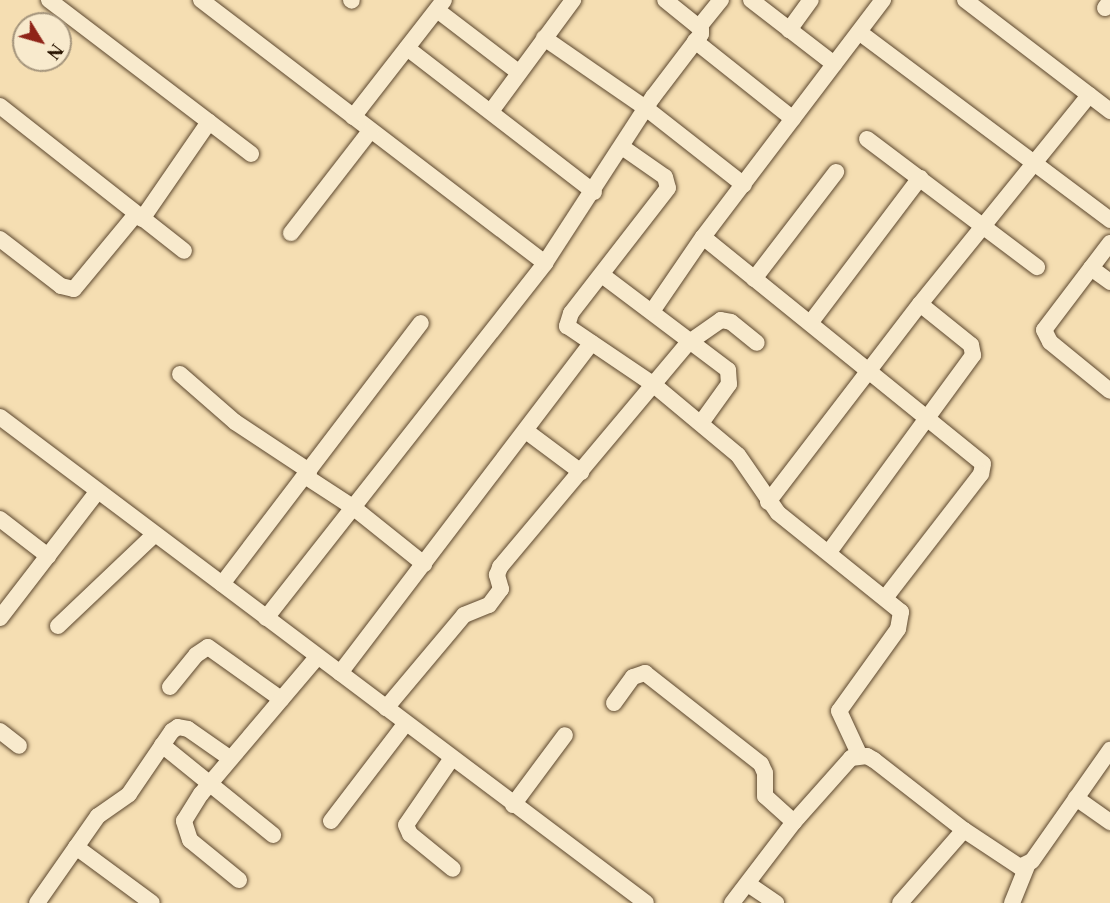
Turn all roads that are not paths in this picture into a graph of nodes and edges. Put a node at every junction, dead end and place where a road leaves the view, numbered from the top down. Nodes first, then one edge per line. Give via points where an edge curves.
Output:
1 (49, 0) edge
2 (201, 0) edge
3 (573, 0) edge
4 (665, 0) edge
5 (721, 0) edge
6 (751, 0) edge
7 (811, 0) edge
8 (883, 0) edge
9 (965, 0) edge
10 (441, 5) edge
11 (789, 30) junction
12 (859, 32) junction
13 (697, 34) junction
14 (544, 38) junction
15 (407, 48) junction
16 (834, 64) junction
17 (518, 72) junction
18 (1089, 95) junction
19 (0, 106) edge
20 (647, 109) junction
21 (492, 110) junction
22 (1110, 111) edge
23 (353, 117) junction
24 (793, 119) junction
25 (209, 122) junction
26 (370, 131) junction
27 (867, 139) dead end
28 (622, 147) junction
29 (250, 154) dead end
30 (1035, 164) junction
31 (836, 172) dead end
32 (920, 178) junction
33 (744, 185) junction
34 (594, 192) junction
35 (139, 216) junction
36 (1110, 220) edge
37 (984, 227) junction
38 (291, 233) dead end
39 (703, 237) junction
40 (0, 239) edge
41 (1110, 243) edge
42 (184, 251) dead end
43 (545, 263) junction
44 (1037, 267) dead end
45 (1091, 268) junction
46 (602, 275) junction
47 (754, 279) junction
48 (1110, 282) edge
49 (920, 304) junction
50 (653, 310) junction
51 (811, 322) junction
52 (421, 324) dead end
53 (693, 340) junction
54 (591, 343) junction
55 (757, 343) dead end
56 (868, 370) junction
57 (180, 374) dead end
58 (654, 385) junction
59 (1110, 391) edge
60 (0, 417) edge
61 (930, 417) junction
62 (700, 423) junction
63 (526, 431) junction
64 (582, 472) junction
65 (307, 473) junction
66 (97, 492) junction
67 (768, 502) junction
68 (354, 508) junction
69 (0, 519) edge
70 (154, 535) junction
71 (829, 552) junction
72 (48, 556) junction
73 (424, 564) junction
74 (222, 584) junction
75 (886, 597) junction
76 (0, 618) edge
77 (266, 618) junction
78 (58, 626) dead end
79 (317, 657) junction
80 (340, 673) junction
81 (170, 687) dead end
82 (281, 699) junction
83 (614, 703) dead end
84 (386, 708) junction
85 (406, 723) junction
86 (0, 731) edge
87 (565, 735) dead end
88 (162, 745) junction
89 (19, 746) dead end
90 (1110, 750) edge
91 (860, 756) junction
92 (452, 758) junction
93 (231, 759) junction
94 (212, 782) junction
95 (1076, 798) junction
96 (513, 805) junction
97 (332, 821) dead end
98 (794, 822) junction
99 (1110, 822) edge
100 (964, 830) junction
101 (273, 835) dead end
102 (76, 847) junction
103 (1027, 866) junction
104 (453, 869) dead end
105 (239, 880) dead end
106 (748, 884) junction
107 (906, 902) edge
108 (37, 903) edge
109 (152, 903) edge
110 (646, 903) edge
111 (732, 903) edge
112 (776, 903) edge
113 (1011, 903) edge

1 - 25 street
2 - 23 street
3 - 14 street
4 - 13 street
5 - 13 street
6 - 11 street
7 - 11 street
8 - 12 street
9 - 18 street
10 - 15 street
10 - 17 street
11 - 16 street
12 - 16 street
12 - 30 street
13 - 20 street
13 - 24 street
14 - 17 street
14 - 20 street
15 - 21 street
15 - 23 street
16 - 24 street
17 - 21 street
18 - 22 street
18 - 30 street
19 - 35 street
20 - 28 street
20 - 33 street
21 - 34 street
23 - 26 street
24 - 33 street
25 - 29 street
25 - 35 street
26 - 38 street
26 - 43 street
27 - 32 street
28 - 34 street
28 - 46 street via 665,177 668,188
30 - 36 street
30 - 37 street
31 - 47 street
32 - 37 street
32 - 51 street
33 - 39 street
34 - 43 street
35 - 40 street via 74,289 62,286
35 - 42 street
37 - 44 street
37 - 49 street
39 - 47 street
39 - 50 street
41 - 45 street
43 - 68 street
45 - 48 street
45 - 59 street via 1047,324 1044,336
46 - 50 street
46 - 54 street via 566,323
47 - 51 street
49 - 56 street
49 - 61 street via 973,350 966,370
50 - 53 street
51 - 56 street
52 - 65 street
53 - 55 street via 716,321 725,320
53 - 58 street
53 - 62 street via 728,370 732,379
54 - 58 street
54 - 63 street
56 - 61 street
56 - 67 street
57 - 65 street via 235,422
58 - 62 street
58 - 64 street
60 - 66 street
61 - 71 street
61 - 75 street via 980,459 983,468
62 - 67 street via 744,461
63 - 64 street
63 - 73 street
64 - 84 street via 500,567 497,575 501,589 489,605 464,615
65 - 68 street
65 - 74 street
66 - 70 street
66 - 72 street
67 - 71 street
68 - 73 street
68 - 77 street
69 - 72 street
70 - 74 street
70 - 78 street
71 - 75 street
72 - 76 street
73 - 80 street
74 - 77 street
75 - 91 street via 901,612 902,620 839,711
77 - 79 street
79 - 80 street
79 - 82 street
80 - 84 street
81 - 82 street via 196,655 208,647
82 - 93 street
83 - 98 street via 633,677 645,673 761,764 765,796
84 - 85 street
85 - 92 street
85 - 97 street
86 - 89 street
87 - 96 street
88 - 93 street via 172,731 183,727
88 - 94 street
88 - 102 street via 129,794 102,811
90 - 95 street
91 - 98 street via 843,764
91 - 100 street via 874,760
92 - 96 street
92 - 104 street via 406,825 410,834
93 - 94 street
94 - 101 street
94 - 105 street via 187,814 183,828 190,840
95 - 99 street
95 - 103 street
96 - 110 street
98 - 106 street
100 - 103 street via 1015,866
100 - 107 street
102 - 108 street
102 - 109 street
103 - 113 street
106 - 111 street
106 - 112 street

